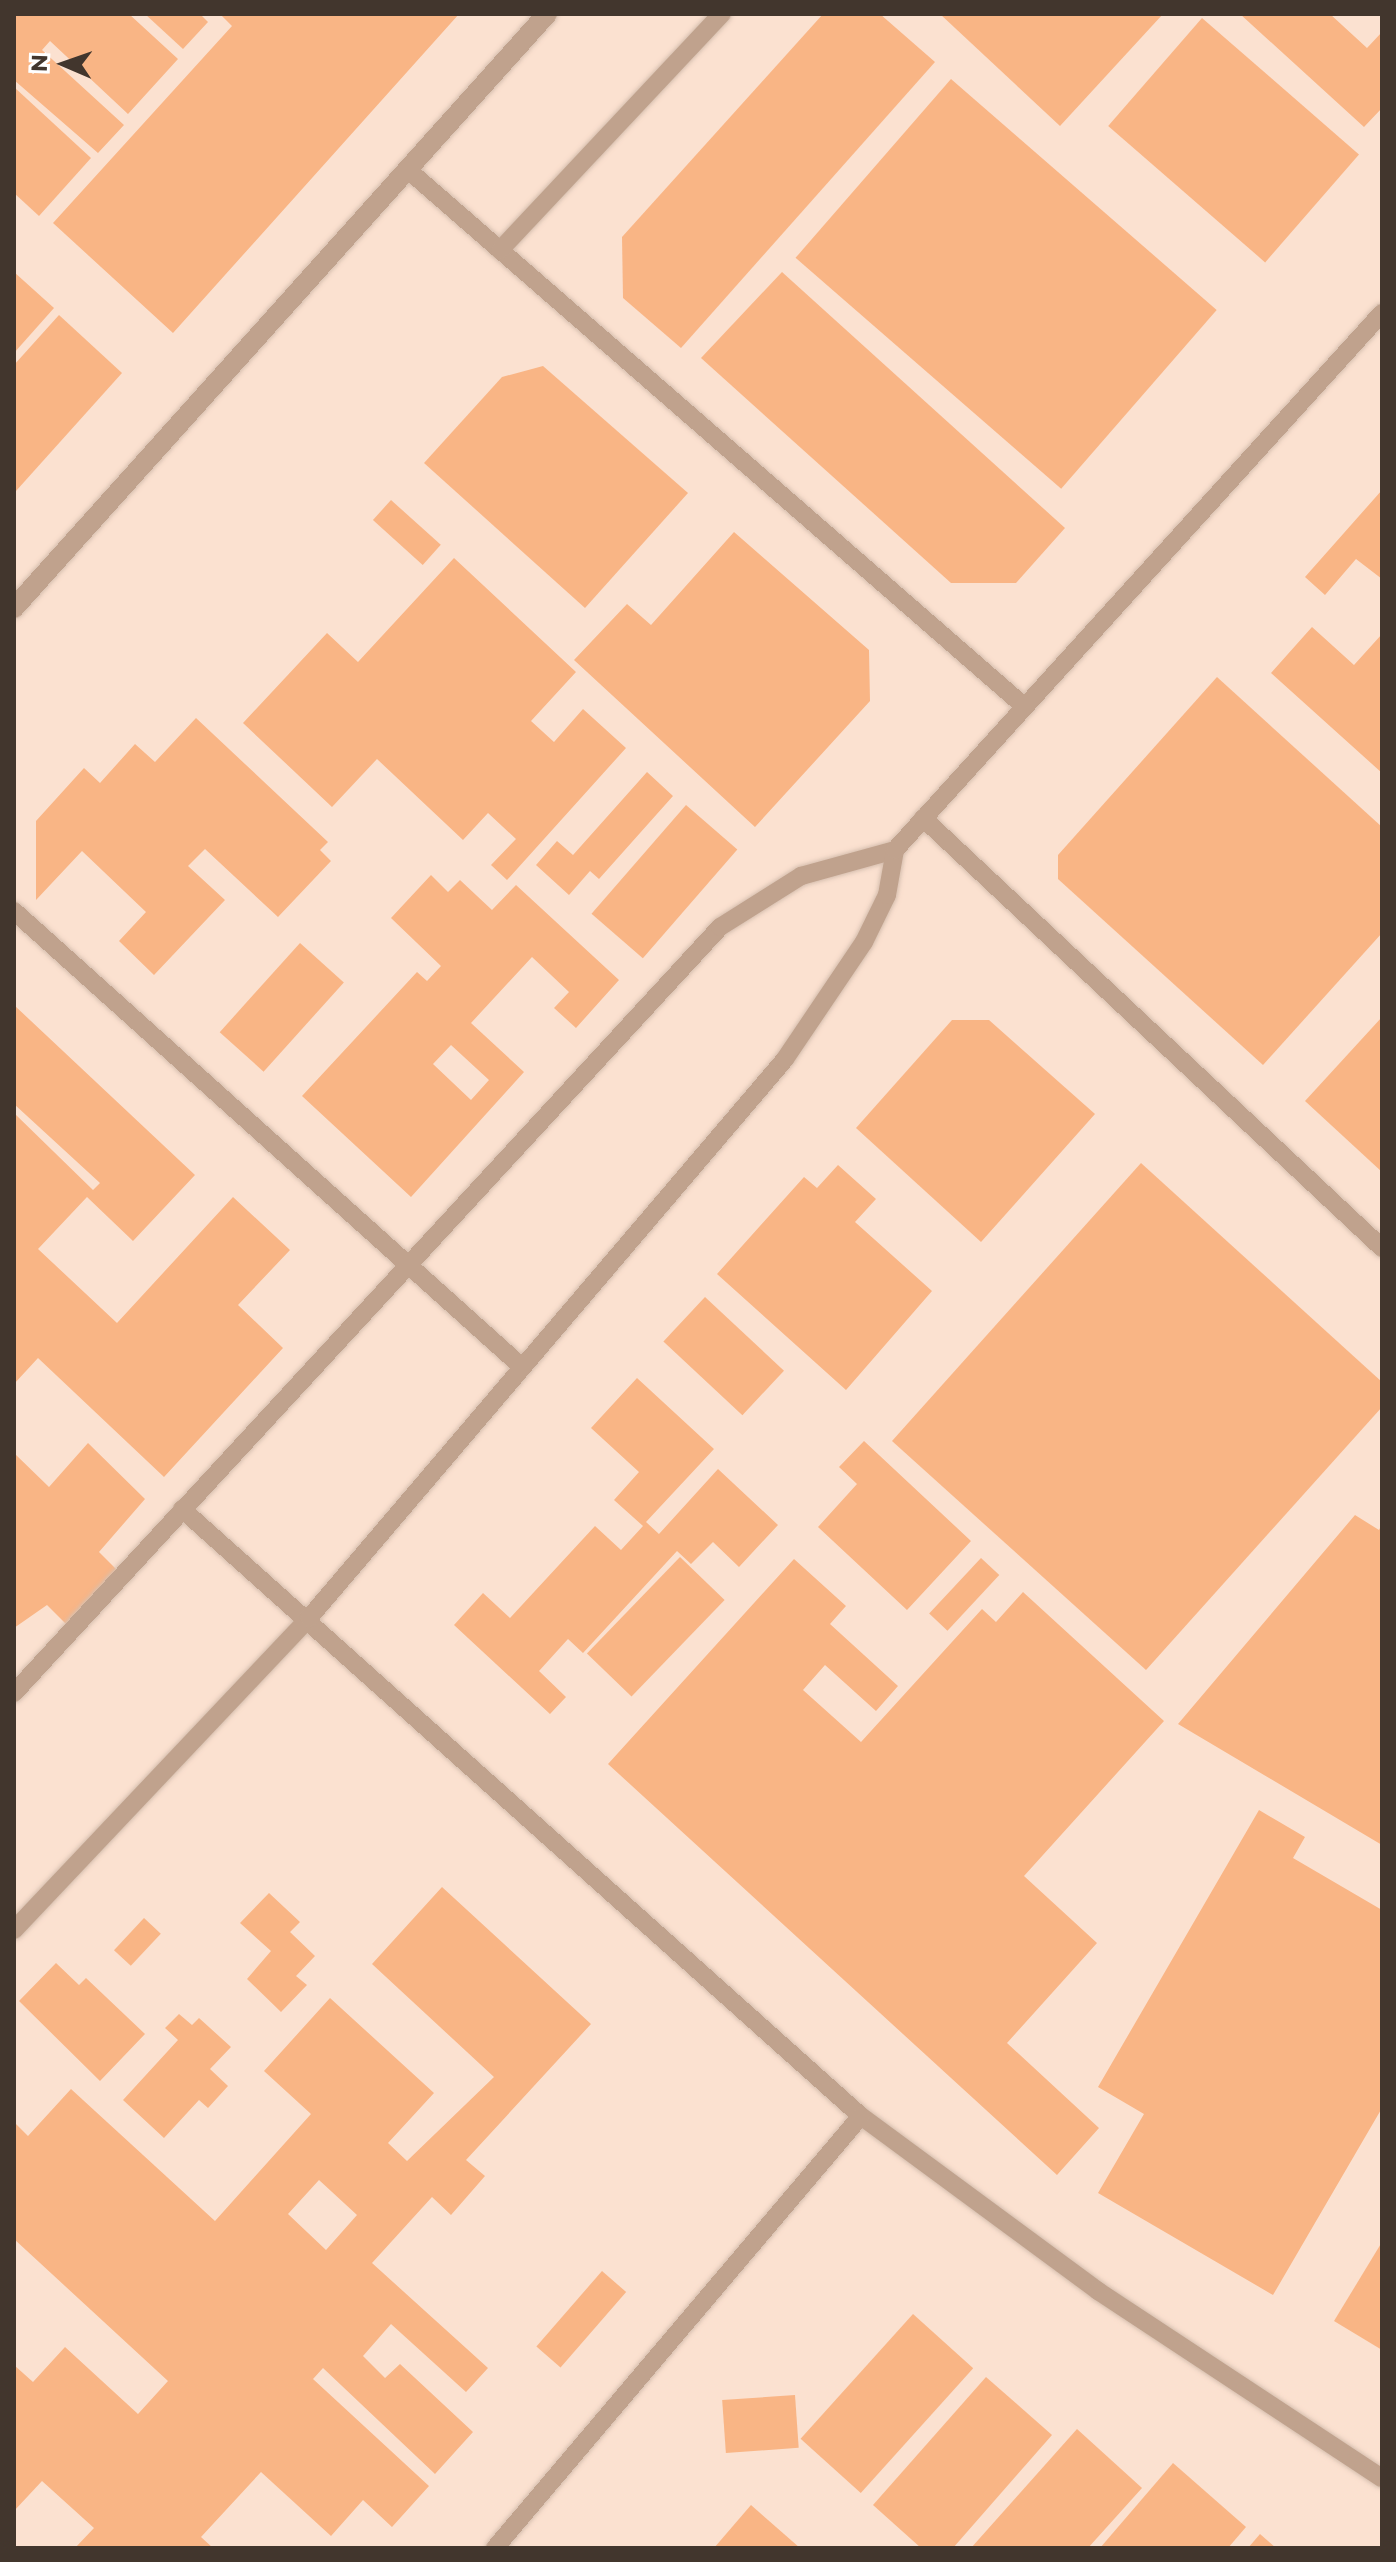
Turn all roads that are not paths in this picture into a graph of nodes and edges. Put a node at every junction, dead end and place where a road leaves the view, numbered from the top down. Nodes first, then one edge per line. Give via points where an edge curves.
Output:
1 (547, 14) edge
2 (722, 14) edge
3 (407, 169) junction
4 (500, 250) junction
5 (1382, 313) edge
6 (14, 608) edge
7 (1025, 707) junction
8 (923, 818) junction
9 (895, 850) junction
10 (14, 911) edge
11 (1382, 1248) edge
12 (409, 1261) junction
13 (521, 1366) junction
14 (182, 1509) junction
15 (309, 1618) junction
16 (14, 1693) edge
17 (14, 1930) edge
18 (861, 2116) junction
19 (1382, 2478) edge
20 (495, 2548) edge

1 - 3 street
2 - 4 lane
3 - 4 lane
3 - 6 street
4 - 7 lane
5 - 7 lane
7 - 8 lane
8 - 9 lane
8 - 11 lane
9 - 12 lane via 801,876 720,927
9 - 13 lane via 876,919 809,1028
10 - 12 lane
12 - 13 lane
12 - 14 lane
13 - 15 lane
14 - 15 lane
14 - 16 lane
15 - 17 lane
15 - 18 lane
18 - 19 lane via 1098,2291
18 - 20 lane

